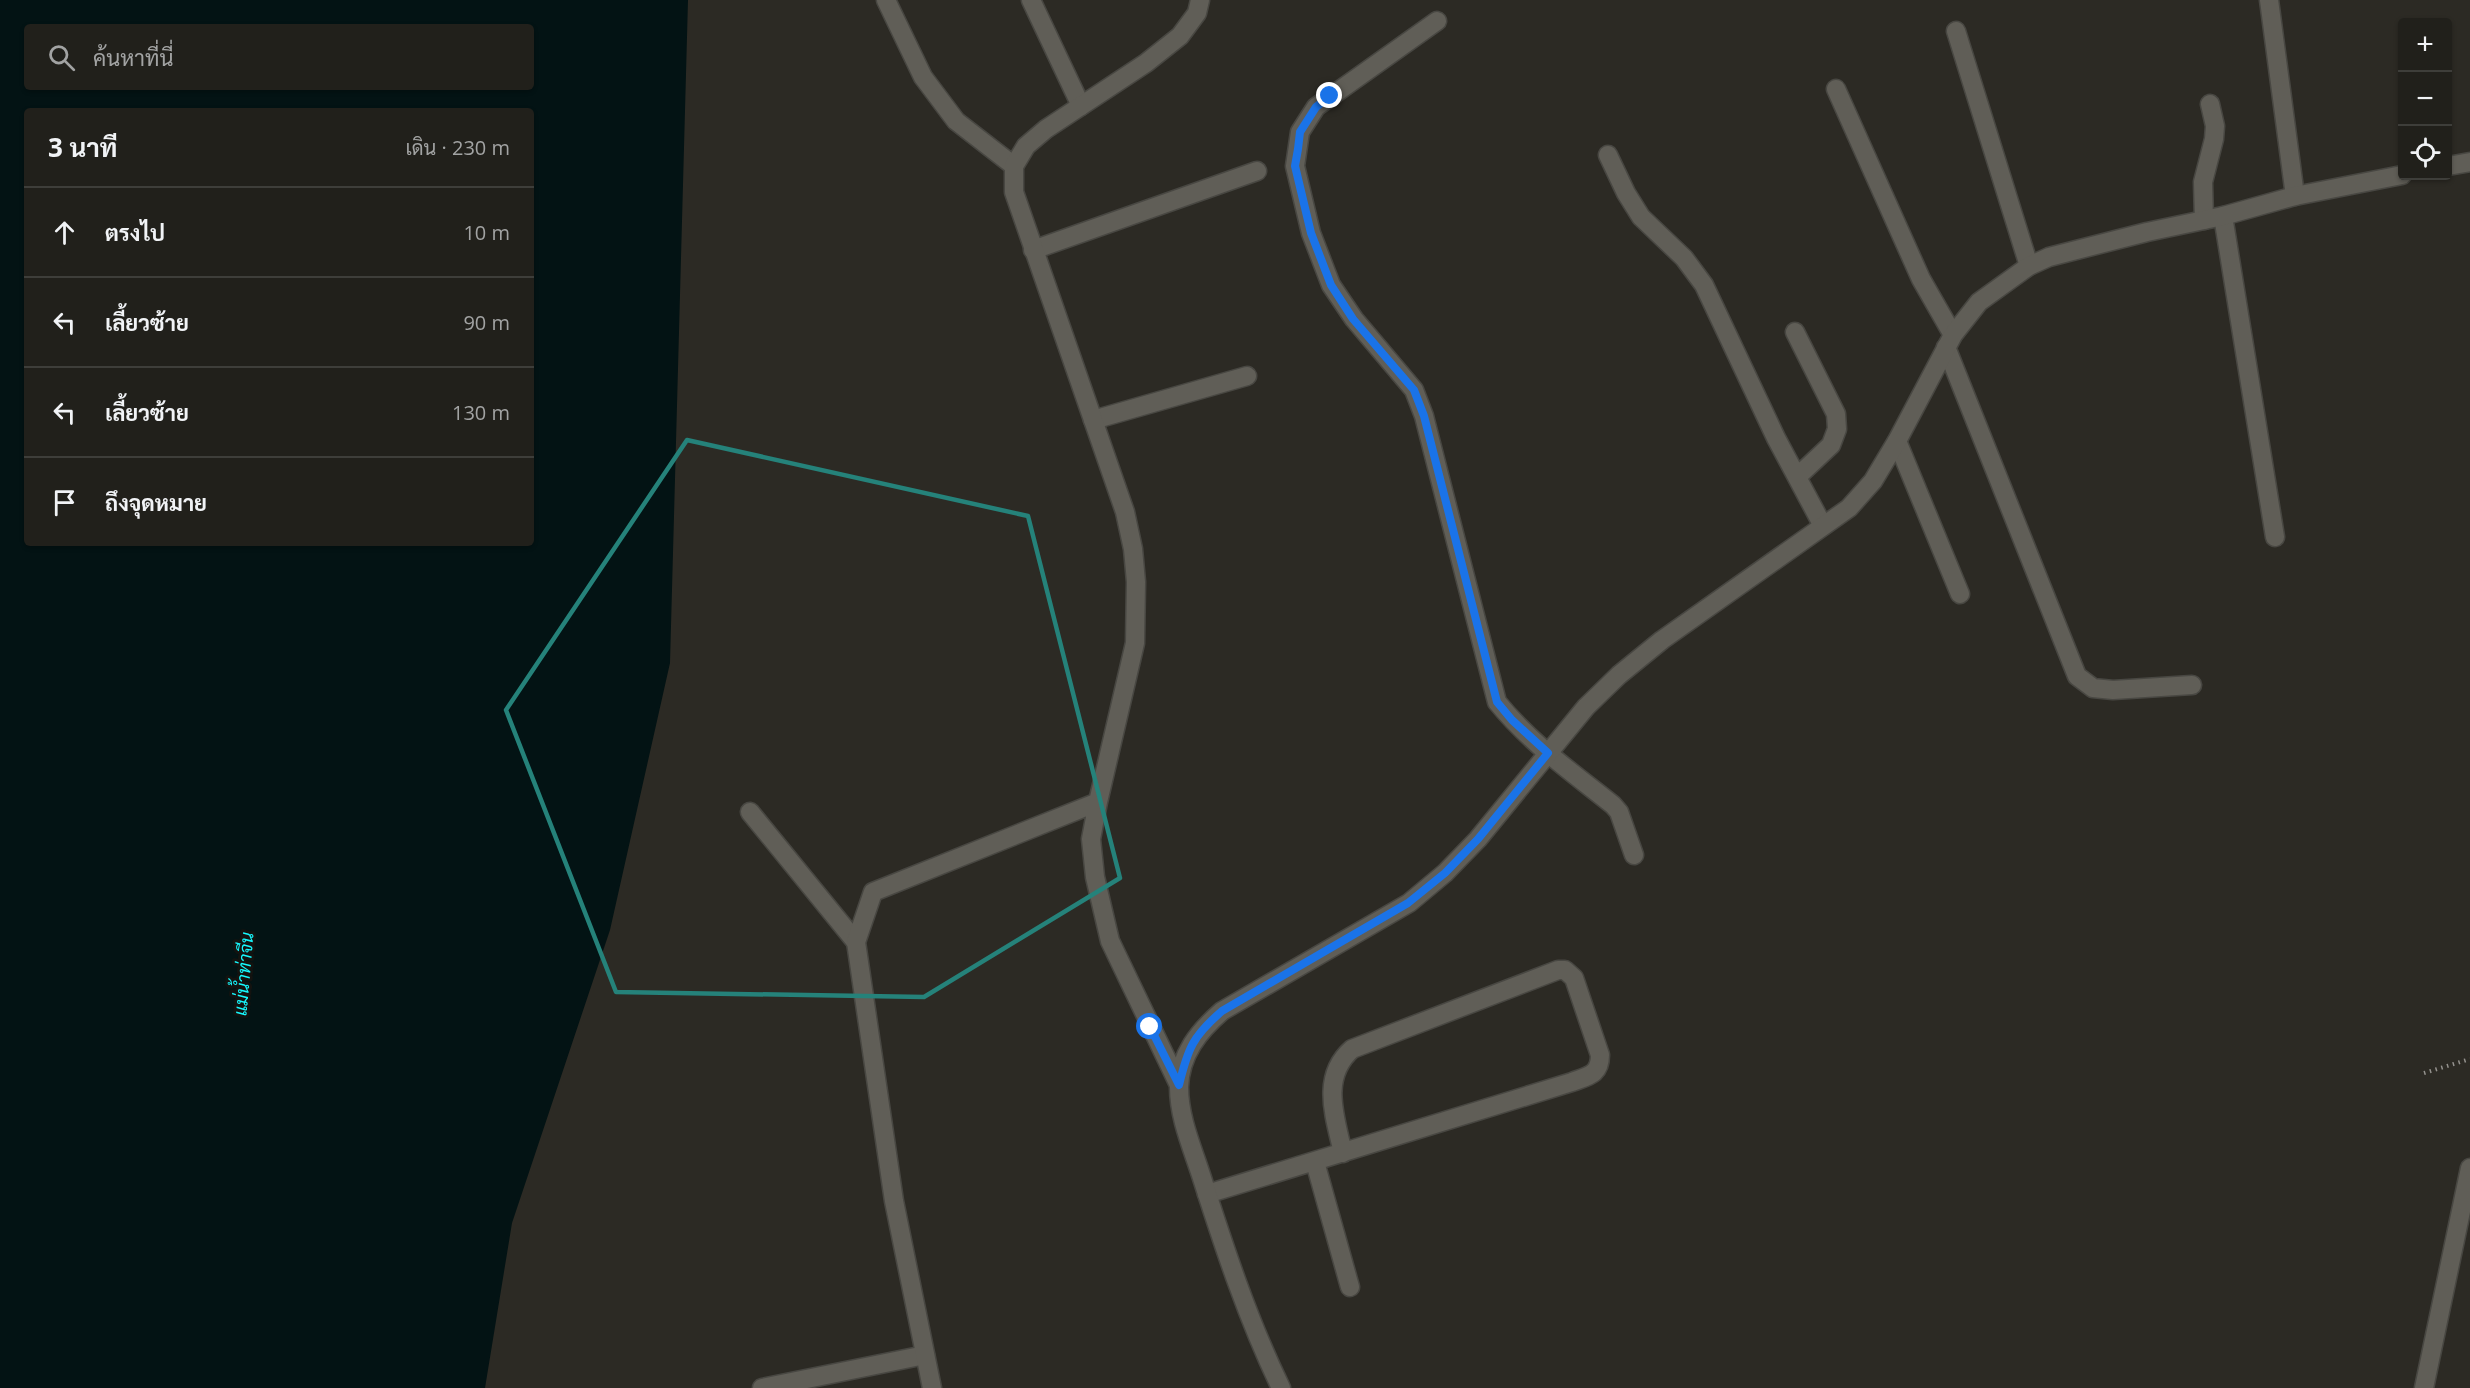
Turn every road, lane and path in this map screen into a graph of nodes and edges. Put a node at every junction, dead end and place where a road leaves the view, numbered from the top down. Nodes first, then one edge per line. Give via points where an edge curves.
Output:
1 (886, 0) edge
2 (1031, 0) edge
3 (1200, 0) edge
4 (2269, 0) edge
5 (1437, 21) dead end
6 (1956, 31) dead end
7 (1836, 89) dead end
8 (2210, 104) dead end
9 (1081, 106) junction
10 (1608, 155) dead end
11 (2470, 162) edge
12 (2452, 165) edge
13 (1014, 166) junction
14 (1257, 171) dead end
15 (2398, 176) edge
16 (2295, 196) junction
17 (2223, 216) junction
18 (2204, 220) junction
19 (1033, 250) junction
20 (2029, 266) junction
21 (1795, 332) dead end
22 (1950, 341) junction
23 (1246, 376) dead end
24 (1093, 420) junction
25 (1897, 441) junction
26 (1797, 477) junction
27 (1823, 526) junction
28 (2275, 537) dead end
29 (1960, 594) dead end
30 (2192, 685) dead end
31 (1548, 753) junction
32 (1098, 802) junction
33 (750, 812) dead end
34 (1634, 855) dead end
35 (856, 942) junction
36 (2470, 1059) edge
37 (2424, 1073) dead end
38 (1179, 1085) junction
39 (1344, 1153) junction
40 (1315, 1162) junction
41 (2470, 1168) edge
42 (1207, 1194) junction
43 (1350, 1287) dead end
44 (925, 1355) junction
45 (762, 1388) edge
46 (932, 1388) edge
47 (1281, 1388) edge
48 (2424, 1388) edge

1 - 13 street via 923,77 981,143
2 - 9 street
3 - 9 street via 1197,14 1180,36
4 - 16 street
5 - 31 street via 1316,107 1300,132 1295,166 1311,233 1331,285 1353,319 1414,390 1424,416 1497,702
6 - 20 street
7 - 22 street
8 - 18 street via 2215,126 2203,182
9 - 13 street via 1026,146
10 - 26 street via 1641,217 1684,258 1704,285
11 - 12 street
13 - 19 street via 1014,192
14 - 19 street
15 - 16 street
16 - 17 street
17 - 18 street
17 - 28 street
18 - 20 street via 2049,257
19 - 24 street
20 - 22 street via 1979,302
21 - 26 street via 1836,414 1837,429 1831,445
22 - 25 street
22 - 30 street via 2077,676 2093,688 2114,690
23 - 24 street
24 - 32 street via 1125,512 1136,582 1135,643
25 - 27 street via 1873,481 1849,508
25 - 29 street
26 - 27 street
27 - 31 street via 1653,647 1586,707
31 - 34 street via 1619,812
31 - 38 street via 1478,839 1408,903 1222,1011 1201,1029 1186,1054
32 - 35 street via 873,892
32 - 38 street via 1091,839 1095,877 1110,941
33 - 35 street
35 - 44 street via 894,1201
36 - 37 path
38 - 42 street via 1180,1111
39 - 39 street via 1594,1074 1600,1066 1600,1055 1574,978 1565,970 1558,970 1352,1049 1339,1063 1332,1083
39 - 40 street
40 - 42 street
40 - 43 street
41 - 48 street
42 - 47 street via 1264,1354
44 - 45 street
44 - 46 street

